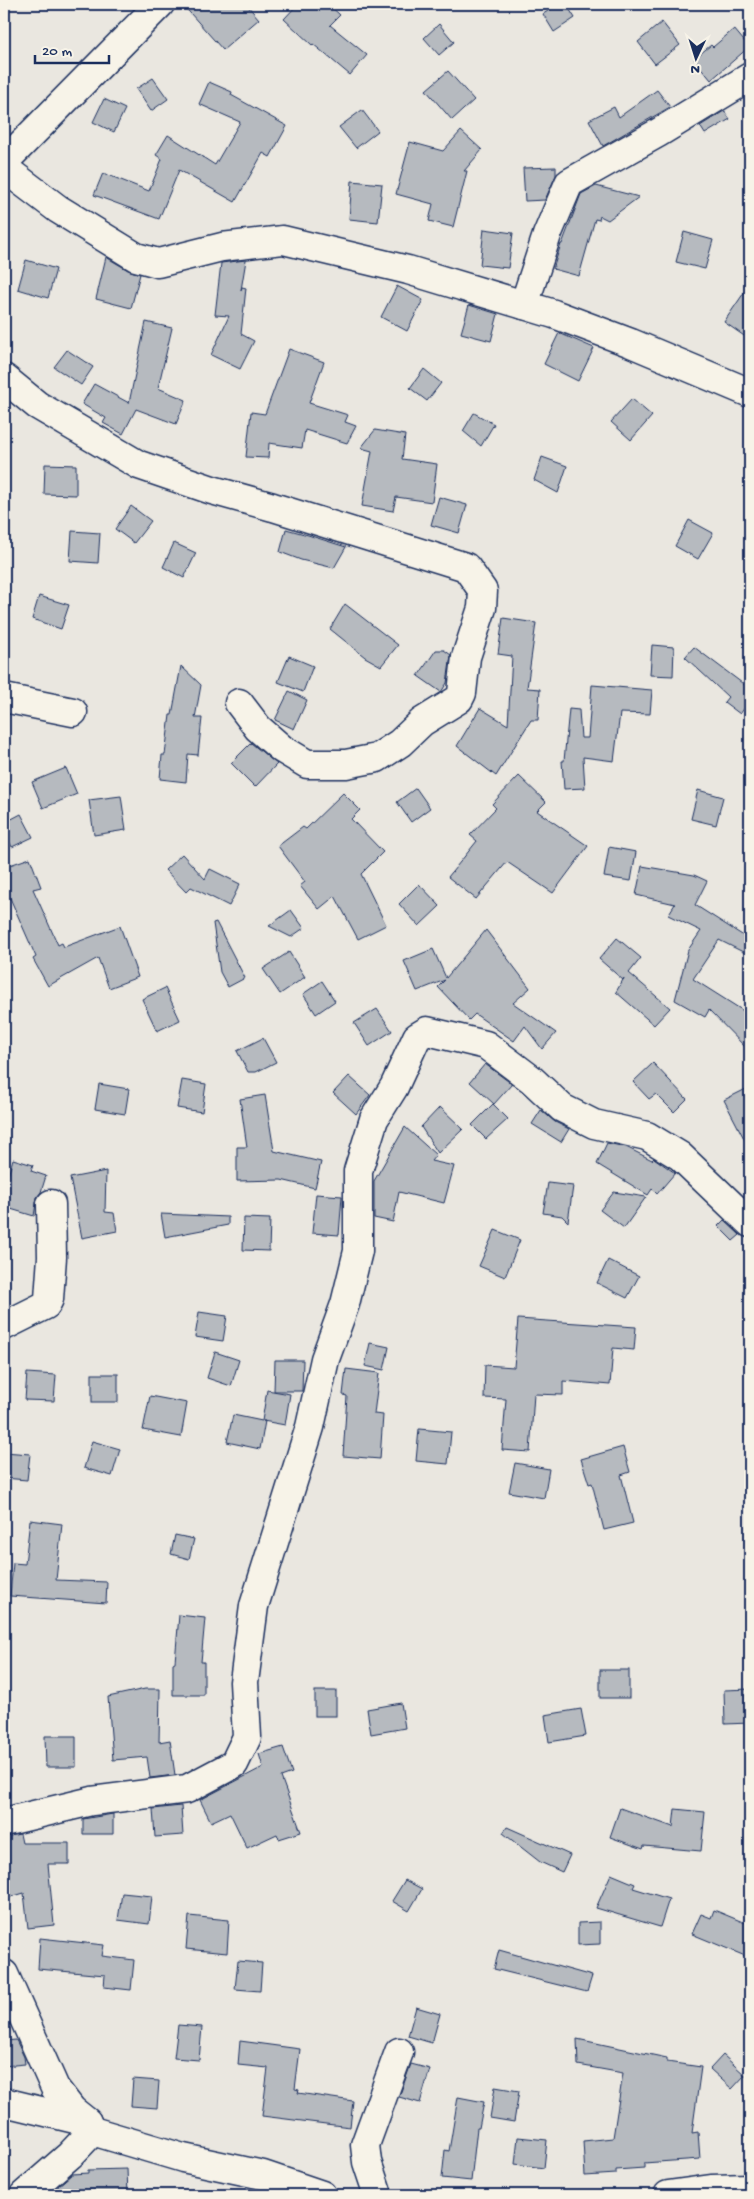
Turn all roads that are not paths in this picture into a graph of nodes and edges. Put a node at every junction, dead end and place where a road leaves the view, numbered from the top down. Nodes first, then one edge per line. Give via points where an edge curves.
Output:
1 (160, 4) edge
2 (750, 76) edge
3 (4, 162) edge
4 (4, 168) edge
5 (524, 305) junction
6 (4, 378) edge
7 (750, 393) edge
8 (4, 698) edge
9 (239, 703) dead end
10 (73, 712) dead end
11 (51, 1204) dead end
12 (750, 1222) edge
13 (4, 1326) edge
14 (4, 1822) edge
15 (4, 1974) edge
16 (399, 2052) dead end
17 (4, 2102) edge
18 (88, 2126) junction
19 (750, 2188) edge
20 (24, 2195) edge
21 (322, 2195) edge
22 (378, 2195) edge
23 (668, 2195) edge

1 - 3 street
2 - 5 street via 569,183 547,234
4 - 5 street via 66,214 136,257 158,263 222,247 284,240 408,270
5 - 7 street via 631,343
6 - 9 street via 37,405 139,465 466,568 483,591 482,608 466,656 459,698 422,722 378,758 346,764 307,764 282,749 258,728
8 - 10 street
11 - 13 street via 49,1299 46,1305
12 - 14 street via 680,1156 647,1136 594,1124 562,1108 531,1079 486,1045 427,1031 417,1037 374,1119 358,1171 358,1251 345,1304 325,1359 310,1427 254,1606 244,1682 247,1737 234,1764 186,1789 92,1801
15 - 18 street via 56,2088
16 - 22 street via 365,2145
17 - 18 street
18 - 20 street via 88,2136
18 - 21 street via 183,2158 263,2175
19 - 23 street

